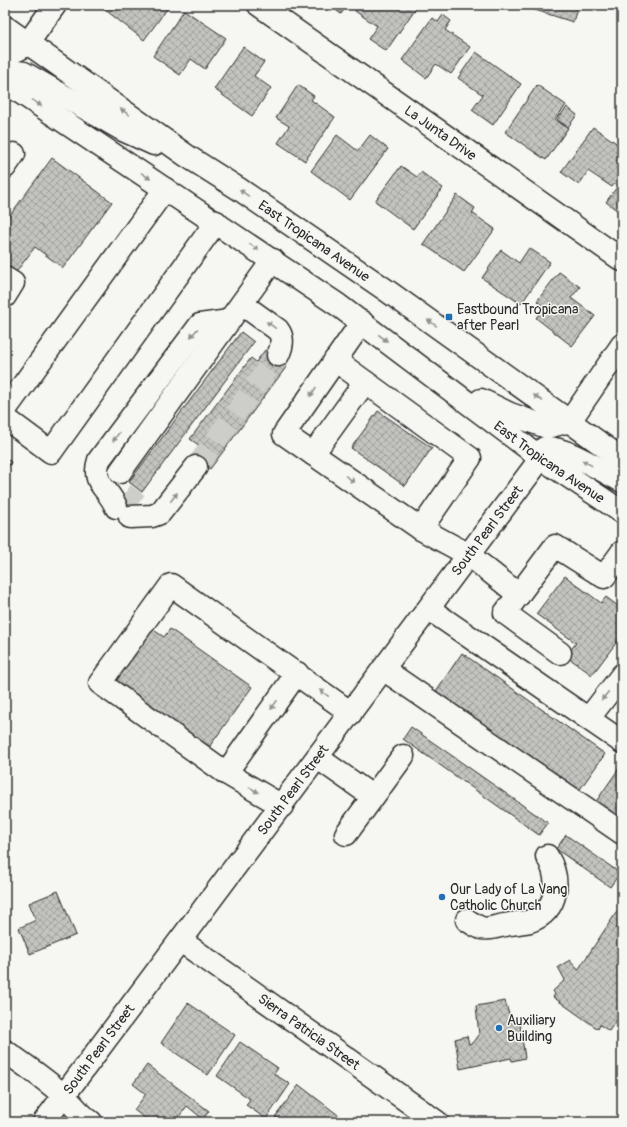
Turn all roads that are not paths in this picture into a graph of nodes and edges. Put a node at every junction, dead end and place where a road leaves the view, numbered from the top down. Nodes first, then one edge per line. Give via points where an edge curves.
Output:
1 (56, 5) edge
2 (259, 5) edge
3 (5, 26) edge
4 (28, 43) junction
5 (5, 51) edge
6 (5, 74) edge
7 (5, 82) edge
8 (187, 156) junction
9 (165, 188) junction
10 (216, 222) junction
11 (273, 260) junction
12 (622, 260) edge
13 (5, 278) edge
14 (5, 296) edge
15 (242, 304) junction
16 (229, 322) junction
17 (362, 322) junction
18 (622, 345) edge
19 (278, 355) tunnel mouth
20 (335, 360) junction
21 (436, 378) junction
22 (365, 382) junction
23 (5, 410) edge
24 (5, 418) edge
25 (570, 421) junction
26 (313, 454) junction
27 (542, 458) junction
28 (622, 459) edge
29 (196, 467) tunnel mouth
30 (120, 472) dead end
31 (622, 481) edge
32 (622, 512) edge
33 (421, 529) junction
34 (622, 552) edge
35 (469, 555) junction
36 (519, 595) junction
37 (429, 609) junction
38 (560, 653) dead end
39 (383, 669) junction
40 (297, 673) junction
41 (622, 675) edge
42 (351, 712) junction
43 (589, 718) junction
44 (622, 742) edge
45 (403, 756) dead end
46 (318, 758) junction
47 (226, 773) junction
48 (372, 796) junction
49 (282, 806) junction
50 (622, 833) edge
51 (346, 834) dead end
52 (547, 856) dead end
53 (467, 920) dead end
54 (181, 941) junction
55 (5, 1051) edge
56 (64, 1096) junction
57 (44, 1122) edge
58 (91, 1122) edge
59 (436, 1122) edge

1 - 4 main road
2 - 12 main road, La Junta Drive
3 - 4 main road, East Tropicana Avenue
4 - 5 main road via 19,50
8 -> 4 main road, East Tropicana Avenue
6 - 8 main road via 10,71 24,73 123,130 159,147
7 -> 9 main road, East Tropicana Avenue
25 -> 8 main road, East Tropicana Avenue via 386,290
9 - 10 main road, East Tropicana Avenue
9 - 23 main road
10 -> 11 main road, East Tropicana Avenue
10 - 24 main road via 51,452
11 - 15 main road
11 - 17 main road, East Tropicana Avenue
13 - 14 main road via 14,283
15 - 16 main road
19 -> 15 main road via 282,348 281,334
16 -> 29 main road via 200,325 99,460 96,476 104,490 127,506 160,513
16 - 30 main road
17 - 20 main road
17 -> 21 main road, East Tropicana Avenue
18 - 25 main road
20 - 22 main road
20 -> 26 main road via 284,434
21 - 25 main road via 530,422 547,427
21 - 27 main road, East Tropicana Avenue
22 - 26 main road
22 - 33 main road via 470,458
25 - 28 main road, East Tropicana Avenue
26 -> 33 main road
31 -> 27 main road, South Pearl Street via 552,447 545,448
27 - 32 main road, East Tropicana Avenue
27 - 35 main road, South Pearl Street
33 - 35 main road
34 - 36 main road via 604,577 555,546
35 - 36 main road
35 - 37 main road, South Pearl Street
36 - 38 main road via 505,613
37 - 39 main road, South Pearl Street
37 - 43 main road
39 - 42 main road, South Pearl Street
39 - 50 main road
42 -> 40 main road
40 -> 47 main road
40 - 47 main road via 170,585 100,683
41 -> 43 main road
42 - 46 main road, South Pearl Street
43 - 44 main road
45 - 48 main road
46 - 48 main road
46 - 49 main road, South Pearl Street
47 -> 49 main road
48 - 51 main road
49 - 54 main road, South Pearl Street
52 - 53 main road via 556,879 556,888 552,902 543,913 530,921 482,928
54 - 56 main road, South Pearl Street
54 - 59 main road, Sierra Patricia Street
55 - 56 main road
56 - 57 main road, South Pearl Street
56 - 58 main road via 80,1115

